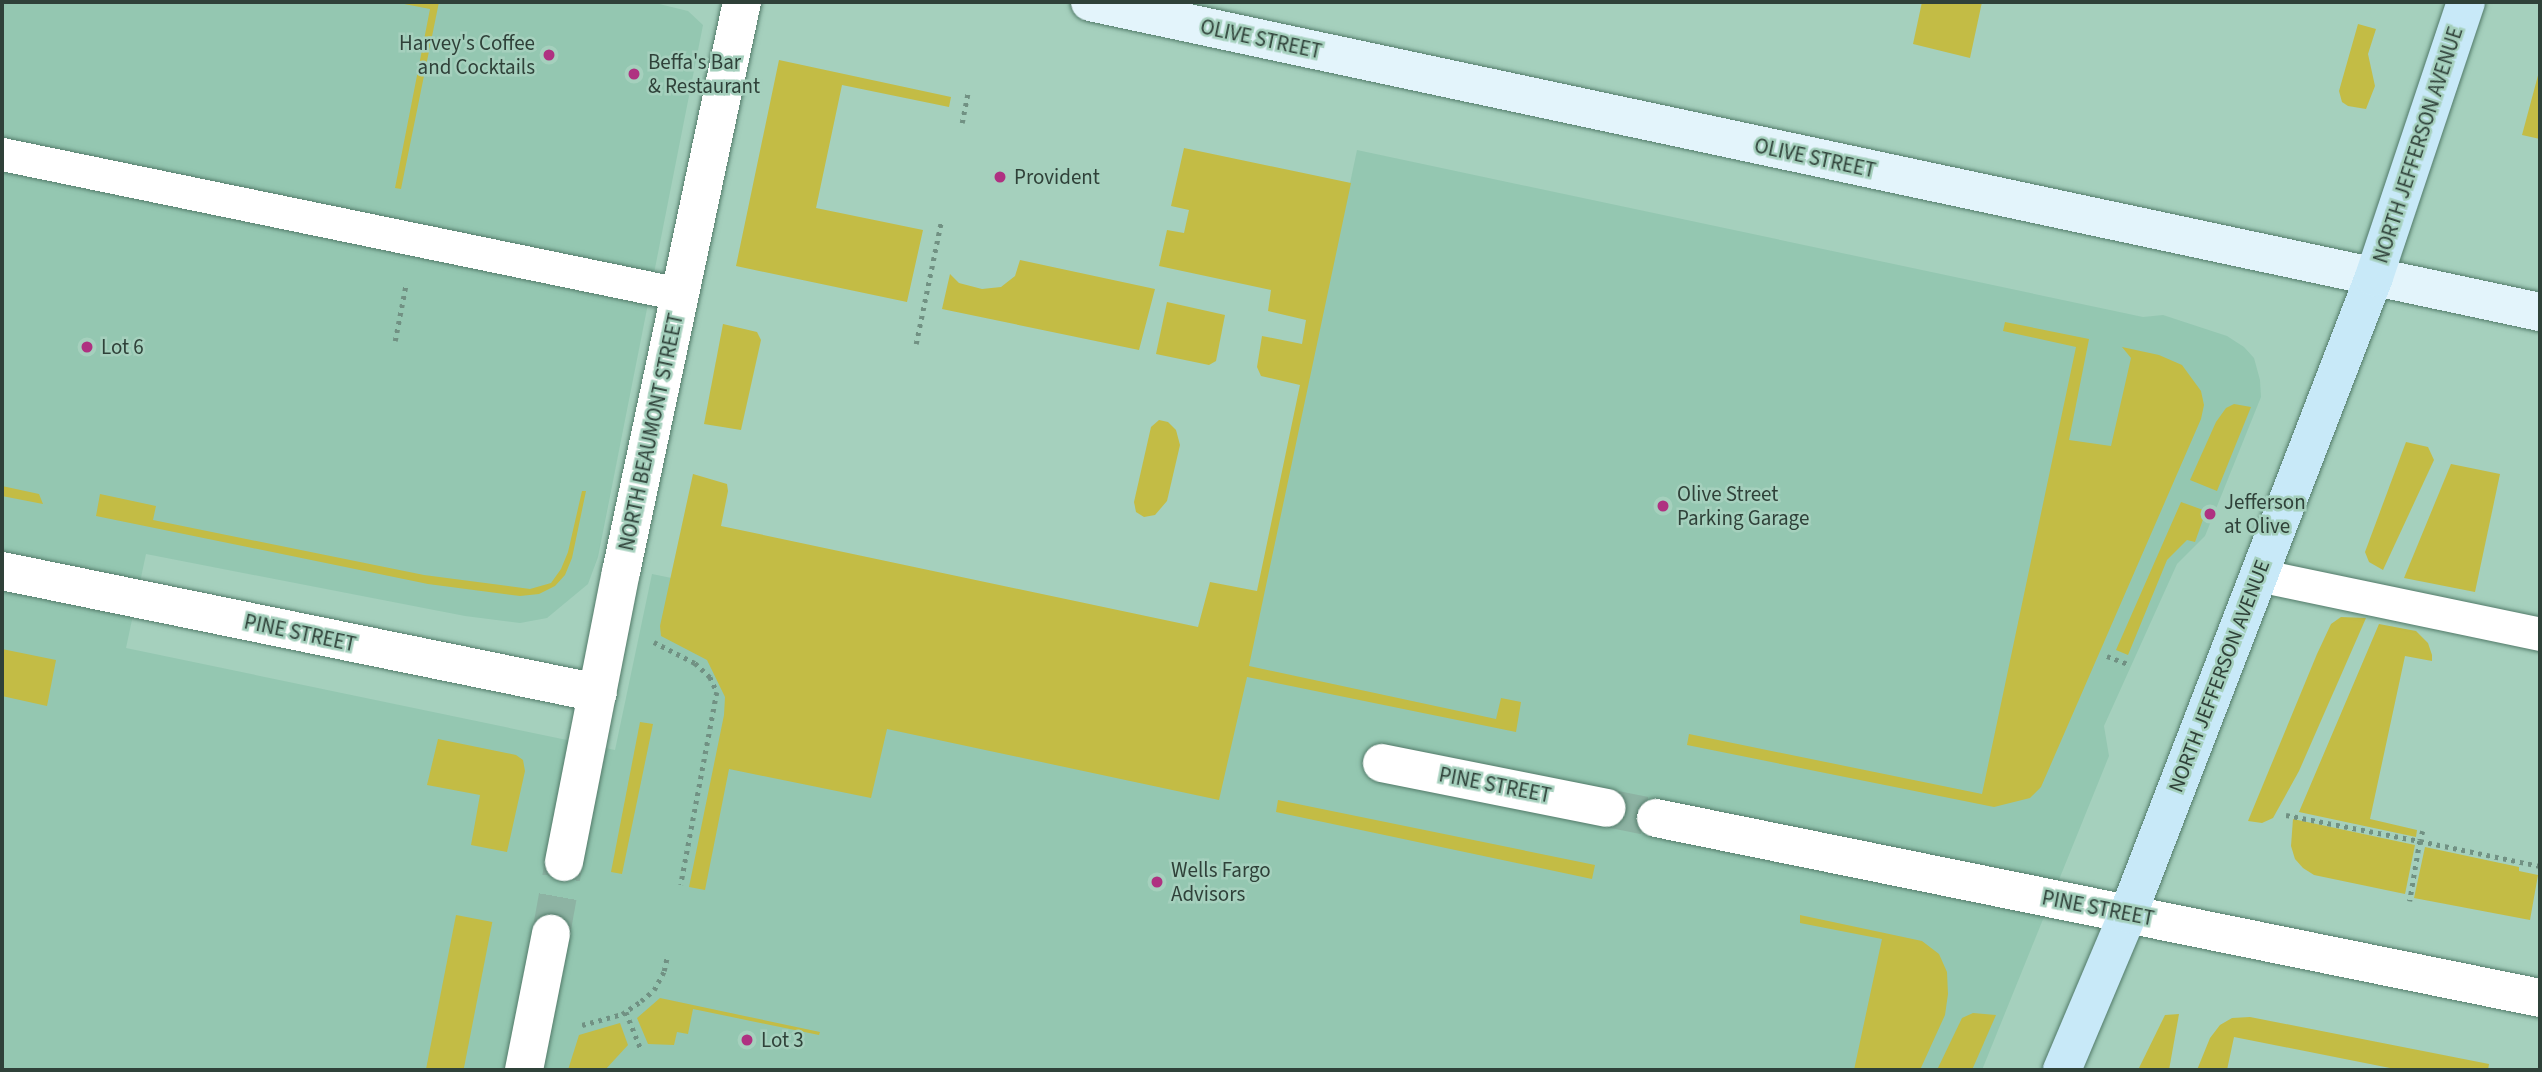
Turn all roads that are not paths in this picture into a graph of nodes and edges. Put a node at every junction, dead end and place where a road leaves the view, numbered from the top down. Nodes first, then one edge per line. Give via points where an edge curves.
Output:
1 (742, 2) edge
2 (1090, 2) edge
3 (2466, 2) edge
4 (2, 154) edge
5 (2374, 277) junction
6 (680, 294) junction
7 (2540, 312) edge
8 (2, 570) edge
9 (2258, 575) junction
10 (2540, 634) edge
11 (598, 693) junction
12 (1382, 763) dead end
13 (1607, 808) tunnel mouth
14 (1656, 818) tunnel mouth
15 (564, 862) tunnel mouth
16 (2128, 914) junction
17 (551, 934) tunnel mouth
18 (2540, 998) edge
19 (524, 1070) edge
20 (2062, 1070) edge

1 - 6 street, NORTH BEAUMONT STREET
2 - 5 main road, OLIVE STREET
3 - 5 main road, NORTH JEFFERSON AVENUE
4 - 6 lane
5 - 7 main road, OLIVE STREET
5 - 9 main road, NORTH JEFFERSON AVENUE
6 - 11 street, NORTH BEAUMONT STREET
8 - 11 street, PINE STREET
9 - 10 lane
9 - 16 main road, NORTH JEFFERSON AVENUE
11 - 15 street, NORTH BEAUMONT STREET
12 - 13 street, PINE STREET
14 - 16 street, PINE STREET
16 - 18 street, PINE STREET
16 - 20 main road, NORTH JEFFERSON AVENUE
17 - 19 street

